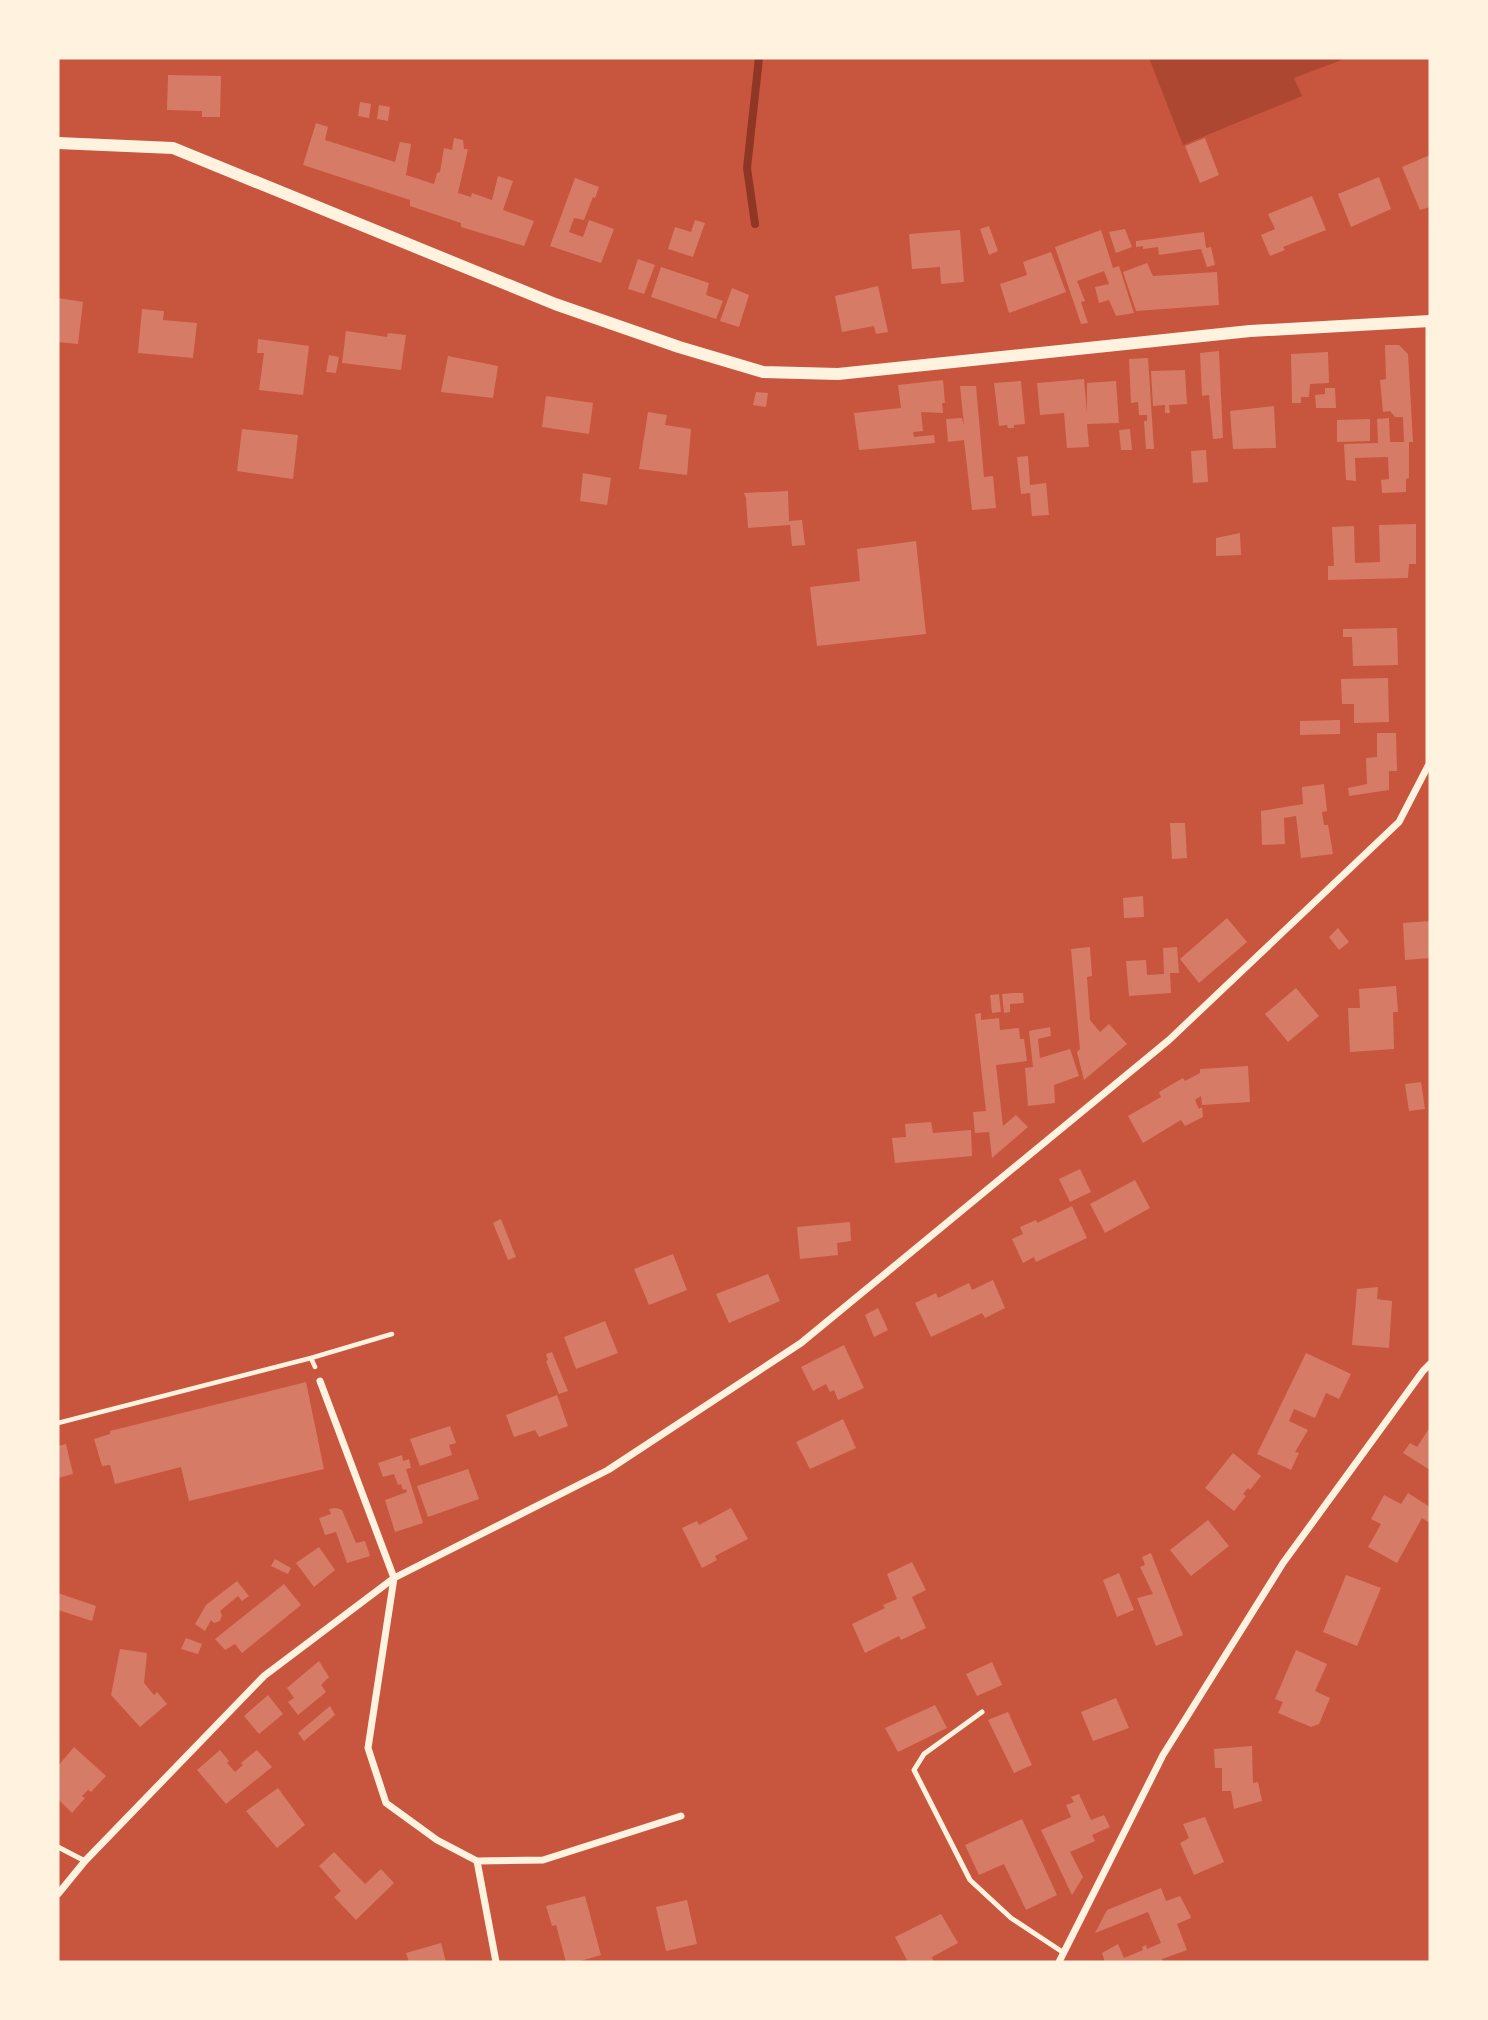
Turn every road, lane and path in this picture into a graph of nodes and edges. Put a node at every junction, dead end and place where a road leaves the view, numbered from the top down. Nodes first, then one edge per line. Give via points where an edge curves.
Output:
1 (58, 143) edge
2 (1430, 321) edge
3 (392, 1335) dead end
4 (311, 1358) junction
5 (1430, 1364) edge
6 (320, 1381) joint
7 (58, 1423) edge
8 (394, 1578) junction
9 (982, 1712) dead end
10 (681, 1815) dead end
11 (58, 1847) edge
12 (85, 1861) junction
13 (477, 1861) junction
14 (58, 1894) edge
15 (1064, 1953) junction
16 (496, 1962) edge
17 (1059, 1962) edge

1 - 2 street via 173,148 555,304 763,372 838,374 1250,331
2 - 8 street via 1429,764 1399,822 1169,1040 801,1343 608,1470
3 - 4 path
4 - 6 path
4 - 7 path
5 - 15 street via 1283,1563 1163,1755
6 - 8 street
8 - 12 street via 264,1676
8 - 13 street via 368,1748 386,1803 437,1840
9 - 15 lane via 924,1754 914,1770 970,1880 1010,1918
10 - 13 street via 543,1860
11 - 12 lane
12 - 14 street
13 - 16 street
15 - 17 street

